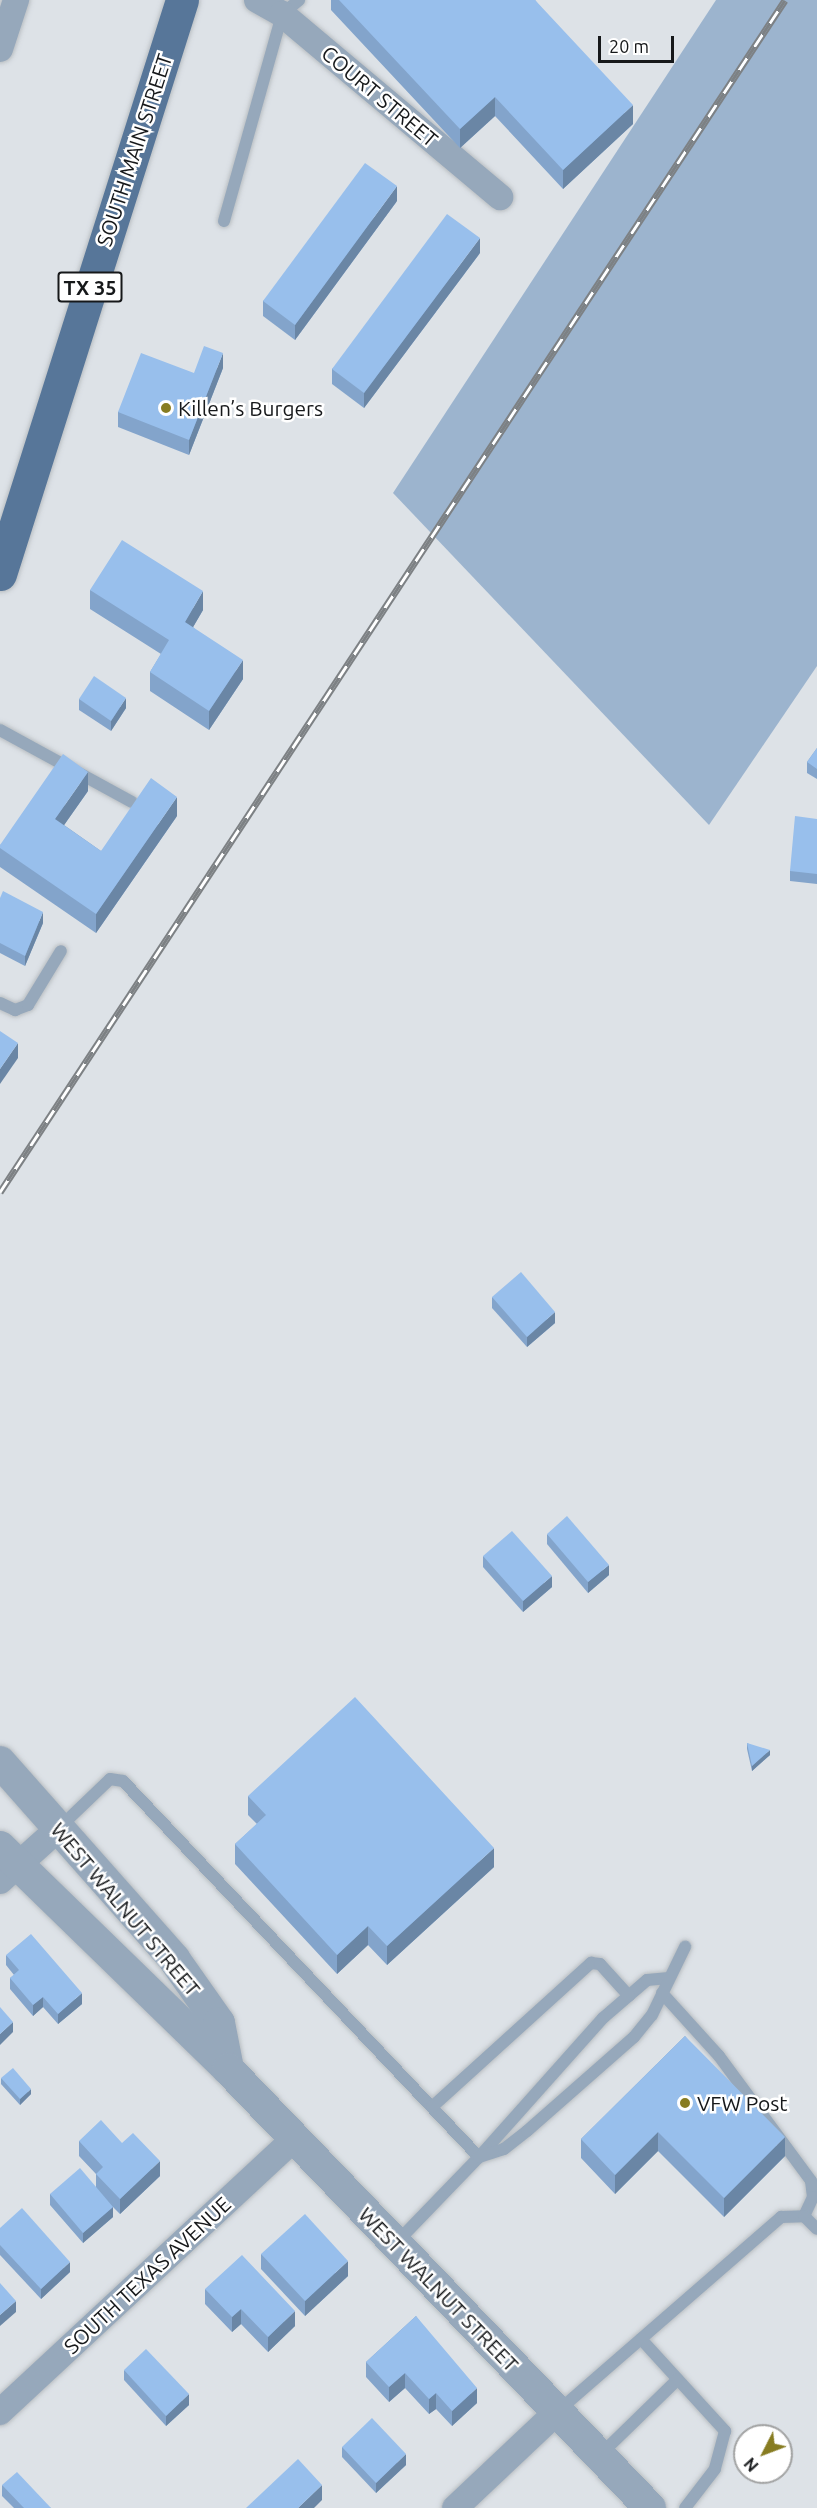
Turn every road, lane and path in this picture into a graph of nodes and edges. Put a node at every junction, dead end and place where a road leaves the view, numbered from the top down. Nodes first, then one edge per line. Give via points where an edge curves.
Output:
1 (16, 0) edge
2 (182, 0) edge
3 (257, 0) edge
4 (291, 7) edge
5 (0, 49) edge
6 (500, 197) dead end
7 (224, 221) dead end
8 (0, 574) edge
9 (0, 730) edge
10 (132, 802) edge
11 (62, 951) dead end
12 (0, 1003) edge
13 (0, 1762) edge
14 (59, 1828) junction
15 (6, 1864) edge
16 (685, 1947) dead end
17 (669, 1978) junction
18 (662, 1993) junction
19 (629, 1996) junction
20 (228, 2069) junction
21 (432, 2107) junction
22 (294, 2139) junction
23 (479, 2157) junction
24 (804, 2216) junction
25 (817, 2229) edge
26 (395, 2244) junction
27 (641, 2339) junction
28 (678, 2379) junction
29 (0, 2412) edge
30 (557, 2412) junction
31 (601, 2454) junction
32 (454, 2508) edge
33 (650, 2508) edge
34 (685, 2508) edge

1 - 5 street
2 - 8 main road, SOUTH MAIN STREET / TX 35
3 - 4 street, COURT STREET
4 - 6 street, COURT STREET
4 - 7 lane
9 - 10 lane
11 - 12 lane via 28,1005 15,1010
13 - 14 street, WEST WALNUT STREET
14 - 15 street
14 - 20 street, WEST WALNUT STREET via 174,1959 219,2023
14 - 21 lane via 110,1779 123,1781
15 - 20 street, WEST WALNUT STREET
16 - 17 lane
17 - 18 lane
17 - 19 lane via 647,1980
18 - 23 lane via 634,2037 554,2109 504,2149
18 - 24 lane via 719,2056 811,2181 813,2197
19 - 21 lane via 600,1964 591,1963
19 - 23 lane via 530,2095
20 - 22 street, WEST WALNUT STREET
21 - 23 lane
22 - 26 street, WEST WALNUT STREET
22 - 29 street, SOUTH TEXAS AVENUE
23 - 26 lane
24 - 25 lane
24 - 27 lane via 781,2217
26 - 30 street, WEST WALNUT STREET
27 - 28 lane
27 - 30 lane
28 - 31 lane
28 - 34 lane via 725,2431 715,2469
30 - 31 street, WEST WALNUT STREET
30 - 32 street
31 - 33 street, WEST WALNUT STREET

